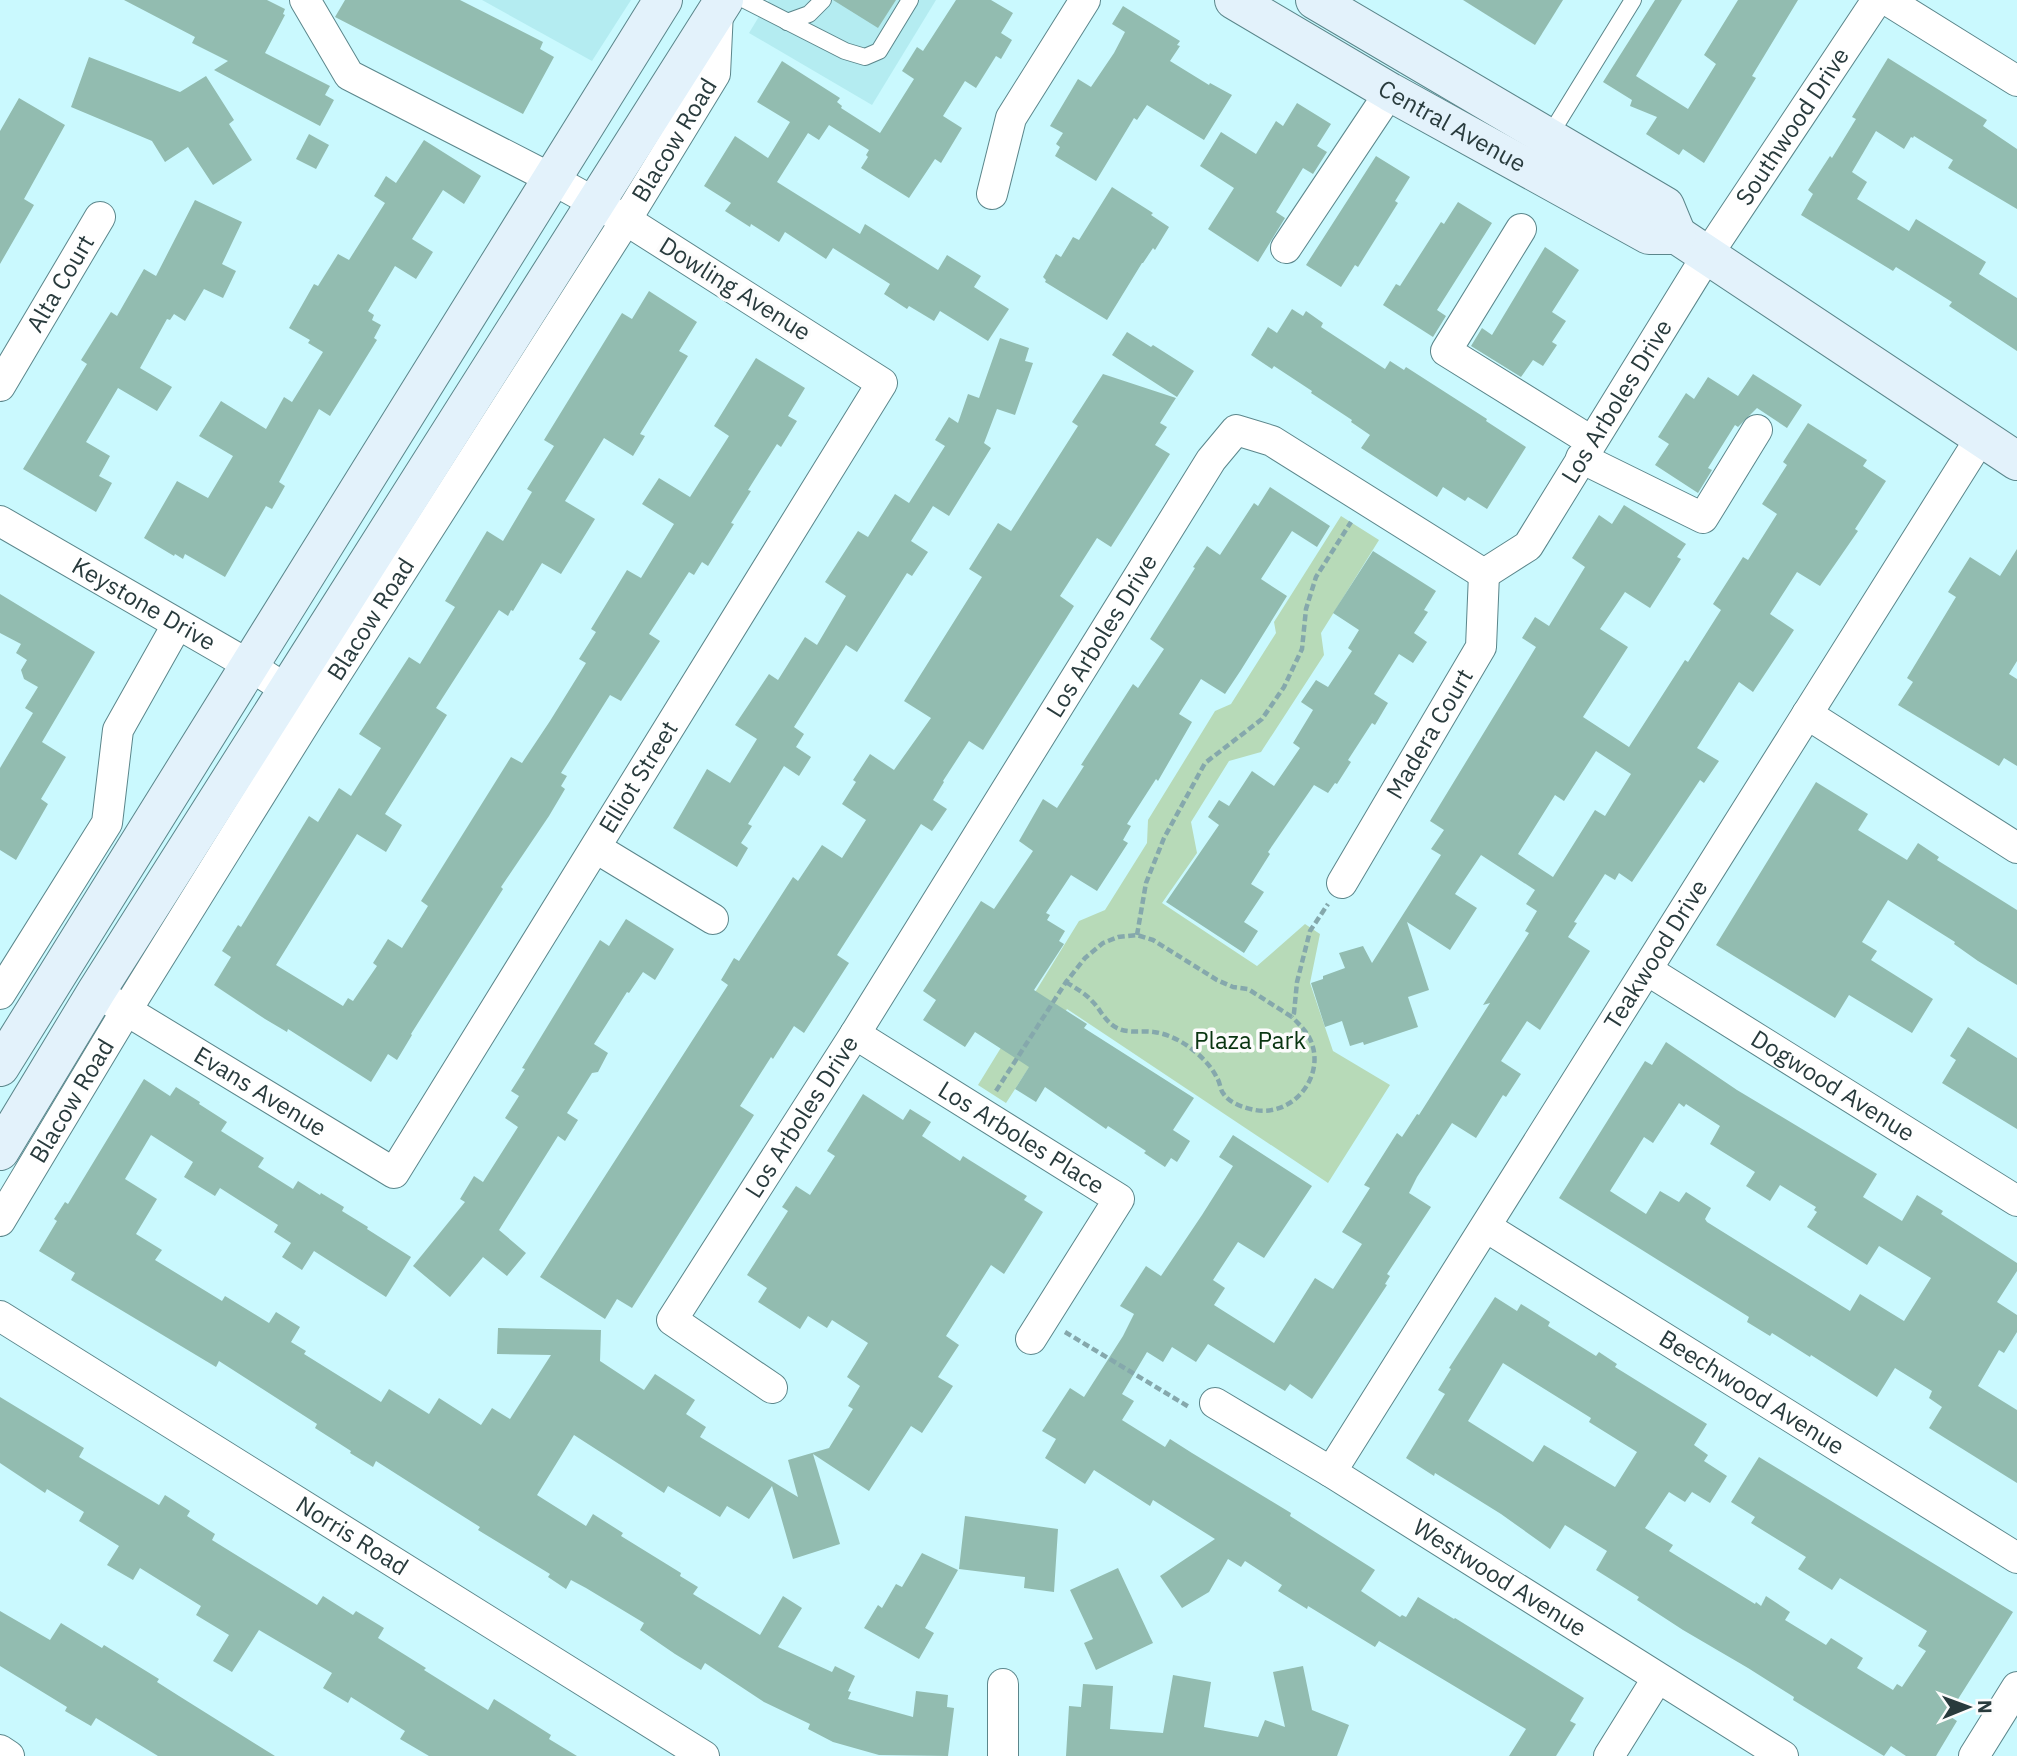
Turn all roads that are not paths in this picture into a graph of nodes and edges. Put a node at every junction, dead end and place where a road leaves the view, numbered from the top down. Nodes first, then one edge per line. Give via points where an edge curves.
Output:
1 (305, 0) edge
2 (663, 0) edge
3 (824, 0) edge
4 (909, 0) edge
5 (1085, 0) edge
6 (1234, 0) edge
7 (1315, 0) edge
8 (1633, 0) edge
9 (1877, 0) edge
10 (1888, 0) edge
11 (729, 4) edge
12 (787, 22) junction
13 (2017, 81) edge
14 (1390, 92) junction
15 (1548, 138) junction
16 (550, 178) junction
17 (992, 194) dead end
18 (610, 211) junction
19 (100, 217) dead end
20 (1521, 229) dead end
21 (1693, 245) junction
22 (1286, 248) dead end
23 (882, 383) joint
24 (0, 386) edge
25 (1757, 430) dead end
26 (1980, 439) junction
27 (1586, 449) junction
28 (2017, 461) edge
29 (0, 522) edge
30 (1485, 574) junction
31 (177, 625) junction
32 (249, 665) junction
33 (287, 690) junction
34 (1807, 714) junction
35 (596, 848) junction
36 (2017, 848) edge
37 (1342, 883) road end
38 (713, 919) dead end
39 (1647, 970) junction
40 (0, 994) edge
41 (111, 1002) junction
42 (855, 1034) junction
43 (0, 1067) edge
44 (0, 1151) edge
45 (394, 1172) joint
46 (2017, 1201) edge
47 (0, 1220) edge
48 (1486, 1227) junction
49 (0, 1316) edge
50 (1037, 1329) road end
51 (772, 1388) dead end
52 (1215, 1403) road end
53 (1331, 1472) junction
54 (2017, 1559) edge
55 (1657, 1679) junction
56 (1003, 1684) dead end
57 (2017, 1687) edge
58 (0, 1750) edge
59 (9, 1756) edge
60 (704, 1756) edge
61 (1003, 1756) edge
62 (1609, 1756) edge
63 (1783, 1756) edge
64 (1974, 1756) edge

1 - 16 street, Dowling Avenue via 349,75
2 - 16 main road
3 - 12 lane via 809,14
4 - 12 lane via 879,51 865,57
5 - 17 street via 1011,118
6 - 14 main road, Central Avenue
7 - 15 main road, Central Avenue
8 - 15 lane
9 - 21 street, Southwood Drive
10 - 13 street
11 - 12 lane
11 - 18 main road, Blacow Road
14 - 21 main road, Central Avenue via 1649,235
14 - 22 street
15 - 21 main road, Central Avenue via 1665,206
16 - 18 street, Dowling Avenue
16 - 32 main road
18 - 23 street, Dowling Avenue
18 - 33 main road, Blacow Road
18 - 41 street, Blacow Road via 309,718
19 - 24 street, Alta Court
20 - 27 street via 1446,351
21 - 26 main road, Central Avenue
21 - 27 street, Los Arboles Drive
23 - 35 street, Elliot Street
25 - 27 street via 1703,518
26 - 28 main road, Central Avenue
26 - 34 street, Teakwood Drive
27 - 30 street, Los Arboles Drive via 1528,546
29 - 31 street, Keystone Drive
30 - 37 street, Madera Court via 1481,647
30 - 42 street, Los Arboles Drive via 1272,441 1237,430 1211,460
31 - 32 street, Keystone Drive
31 - 40 street via 118,730 107,822
32 - 33 street, Keystone Drive
32 - 43 main road
33 - 41 main road, Blacow Road
34 - 36 street
34 - 39 street, Teakwood Drive
35 - 38 street
35 - 45 street, Elliot Street
39 - 46 street, Dogwood Avenue
39 - 48 street, Teakwood Drive
41 - 44 main road, Blacow Road
41 - 45 street, Evans Avenue
41 - 47 street, Blacow Road
42 - 50 street, Los Arboles Place via 1119,1199
42 - 51 street, Los Arboles Drive via 672,1320
48 - 53 street, Teakwood Drive
48 - 54 street, Beechwood Avenue
49 - 60 street, Norris Road
52 - 53 street, Westwood Avenue
53 - 55 street, Westwood Avenue
55 - 62 street
55 - 63 street, Westwood Avenue
56 - 61 street
57 - 64 street
58 - 59 street

